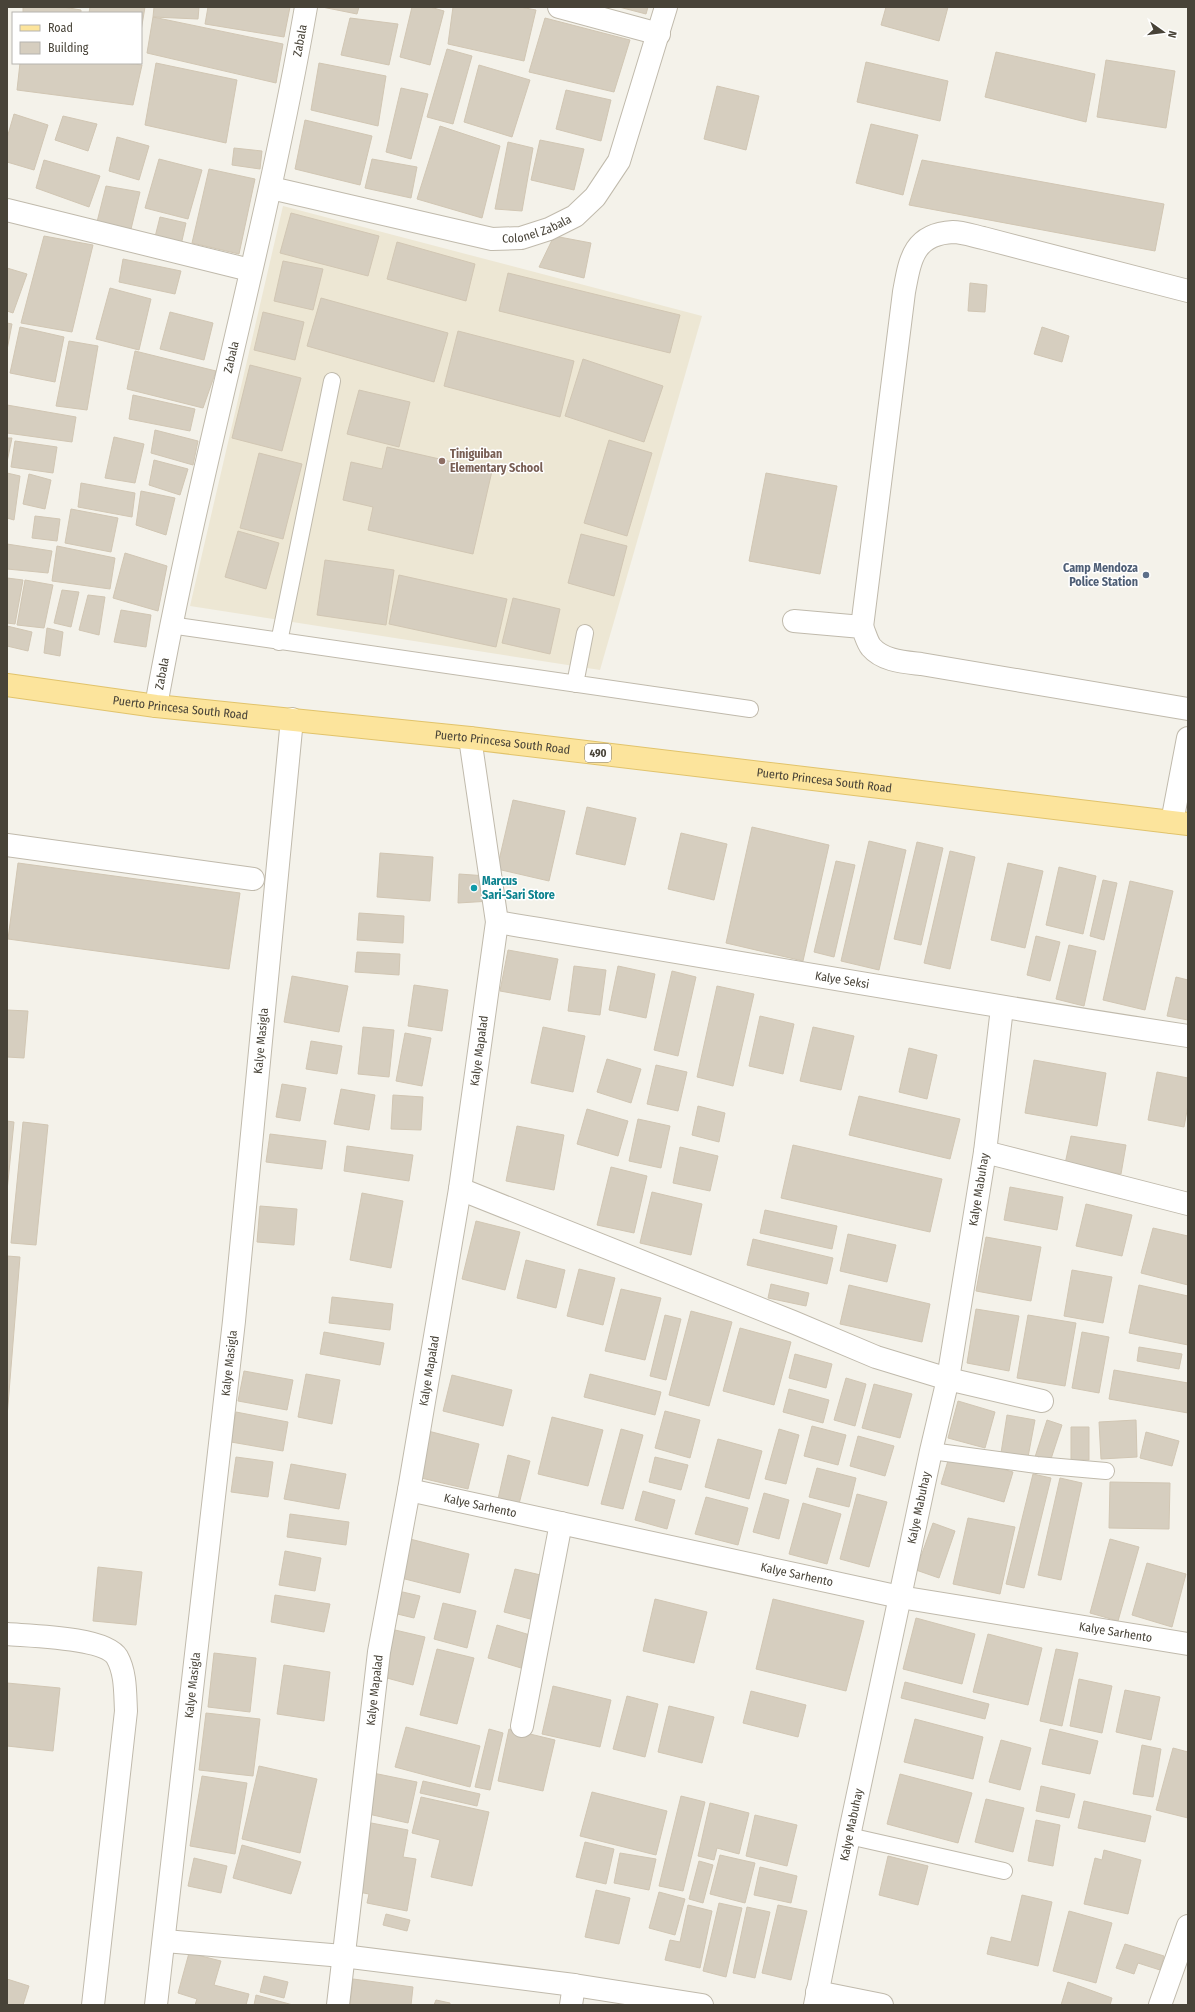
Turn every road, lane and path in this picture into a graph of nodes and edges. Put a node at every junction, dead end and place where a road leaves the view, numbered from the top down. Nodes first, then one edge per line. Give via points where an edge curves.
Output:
1 (306, 7) edge
2 (559, 7) edge
3 (666, 7) edge
4 (659, 34) junction
5 (271, 188) junction
6 (7, 210) edge
7 (250, 270) junction
8 (1188, 291) edge
9 (332, 381) dead end
10 (794, 621) dead end
11 (170, 626) junction
12 (862, 627) junction
13 (585, 633) dead end
14 (279, 642) junction
15 (575, 684) junction
16 (7, 685) edge
17 (156, 706) junction
18 (750, 709) dead end
19 (1188, 709) edge
20 (292, 719) junction
21 (470, 738) junction
22 (1188, 738) edge
23 (1180, 823) edge
24 (7, 845) edge
25 (253, 879) dead end
26 (497, 922) junction
27 (1002, 1008) junction
28 (1188, 1036) edge
29 (984, 1152) junction
30 (460, 1189) junction
31 (1188, 1204) edge
32 (948, 1379) junction
33 (1042, 1402) dead end
34 (931, 1451) junction
35 (1106, 1471) dead end
36 (409, 1490) junction
37 (561, 1523) junction
38 (900, 1597) junction
39 (7, 1634) edge
40 (1188, 1644) edge
41 (522, 1726) dead end
42 (849, 1836) junction
43 (1004, 1871) dead end
44 (1188, 1926) edge
45 (165, 1941) junction
46 (343, 1956) junction
47 (573, 1995) edge
48 (816, 1998) edge
49 (93, 2005) edge
50 (156, 2005) edge
51 (338, 2005) edge
52 (702, 2005) edge
53 (882, 2005) edge
54 (1160, 2005) edge

1 - 5 street, Zabala
2 - 4 street
3 - 4 street, Colonel Zabala
4 - 5 street, Colonel Zabala via 618,161 595,197 585,207 575,216 549,229 521,238 492,239
5 - 7 street, Zabala
6 - 7 street
7 - 11 street, Zabala
8 - 12 street via 954,232 935,235 921,242 910,264 904,292
9 - 14 lane
10 - 12 street
11 - 14 lane
11 - 17 street, Zabala
12 - 19 street via 871,647 882,656 900,662
13 - 15 lane
14 - 15 lane
15 - 18 lane
16 - 17 main road, Puerto Princesa South Road / 490
17 - 20 main road, Puerto Princesa South Road / 490
20 - 21 main road, Puerto Princesa South Road / 490
20 - 45 street, Kalye Masigla via 234,1322
21 - 23 main road, Puerto Princesa South Road / 490
21 - 26 street, Kalye Mapalad
22 - 23 street
24 - 25 street
26 - 27 street, Kalye Seksi via 909,990
26 - 30 street, Kalye Mapalad
27 - 28 street, Kalye Seksi
27 - 29 street, Kalye Mabuhay
29 - 31 street
29 - 32 street, Kalye Mabuhay
30 - 32 street via 876,1357
30 - 36 street, Kalye Mapalad
32 - 33 street
32 - 34 street, Kalye Mabuhay
34 - 35 lane
34 - 38 street, Kalye Mabuhay
36 - 37 street, Kalye Sarhento
36 - 46 street, Kalye Mapalad via 379,1652
37 - 38 street, Kalye Sarhento
37 - 41 street
38 - 40 street, Kalye Sarhento
38 - 42 street, Kalye Mabuhay
39 - 49 street via 76,1640 108,1648 116,1656 124,1676 126,1711
42 - 43 lane
42 - 48 street, Kalye Mabuhay
44 - 54 street
45 - 46 street
45 - 50 street, Kalye Masigla
46 - 47 street
46 - 51 street, Kalye Mapalad
47 - 52 street
48 - 53 street

